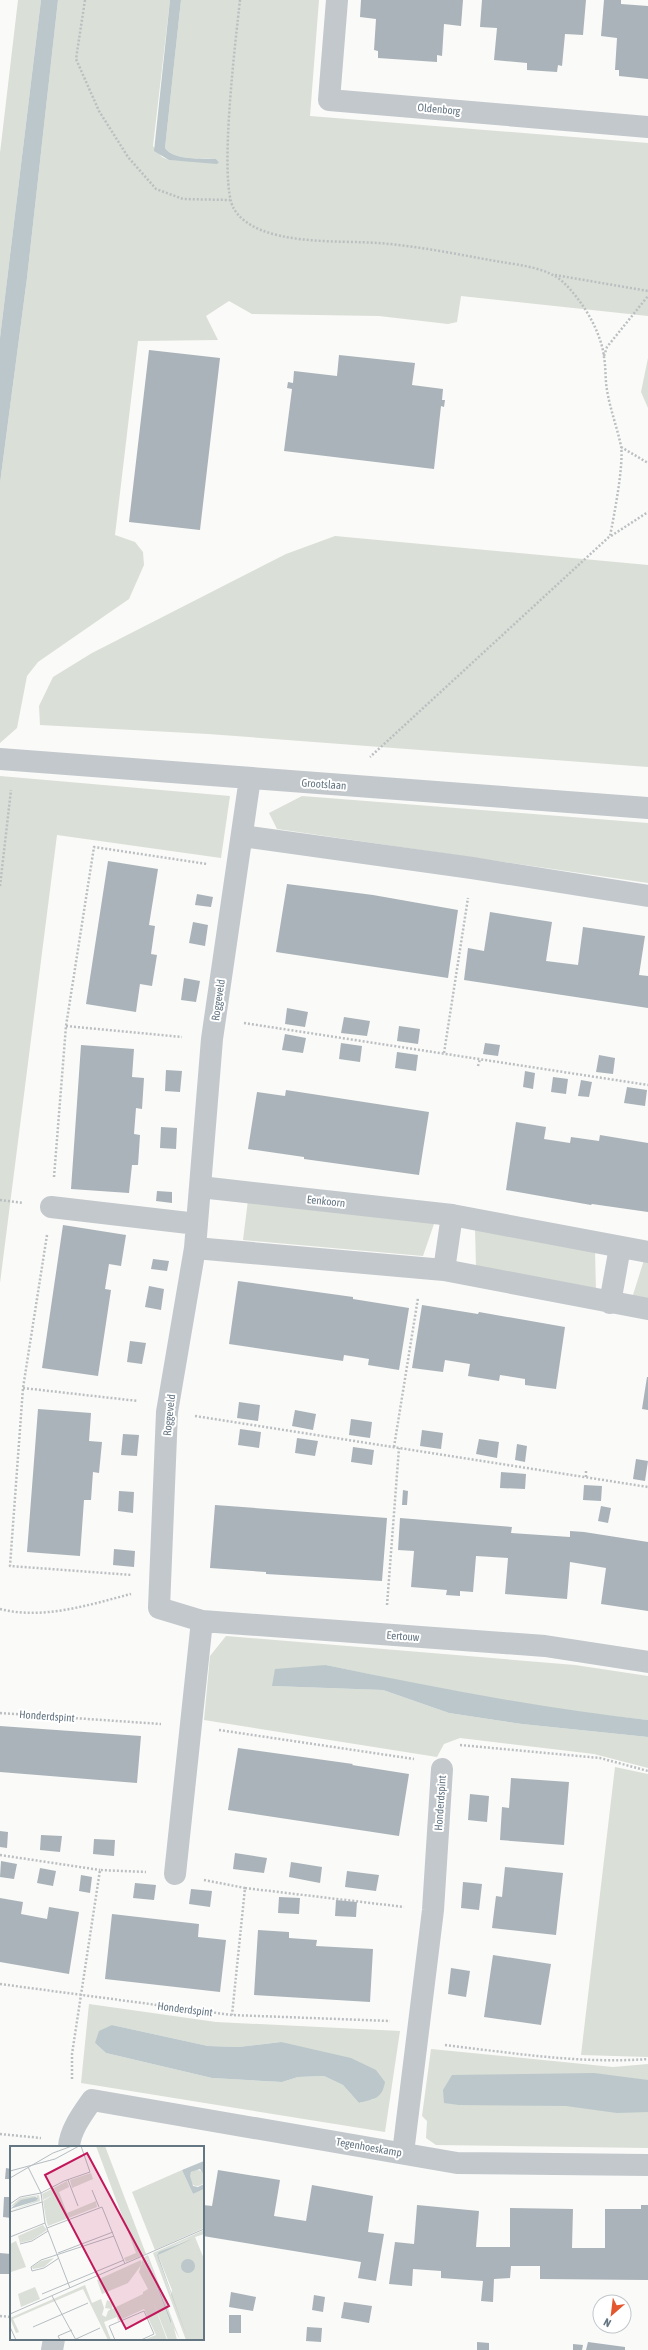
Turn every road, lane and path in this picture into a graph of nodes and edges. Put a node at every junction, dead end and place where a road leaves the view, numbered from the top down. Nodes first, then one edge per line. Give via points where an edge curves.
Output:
1 (85, 0) edge
2 (240, 0) edge
3 (337, 0) edge
4 (648, 127) edge
5 (230, 200) junction
6 (553, 274) junction
7 (648, 291) edge
8 (648, 296) edge
9 (604, 356) junction
10 (621, 447) junction
11 (648, 463) edge
12 (648, 512) edge
13 (610, 536) junction
14 (7, 759) edge
15 (250, 778) junction
16 (340, 785) junction
17 (648, 808) edge
18 (242, 836) junction
19 (472, 868) junction
20 (0, 886) edge
21 (648, 896) edge
22 (66, 1026) dead end
23 (214, 1029) junction
24 (444, 1053) junction
25 (480, 1059) junction
26 (478, 1066) dead end
27 (648, 1085) edge
28 (200, 1186) junction
29 (51, 1207) dead end
30 (452, 1215) junction
31 (197, 1224) junction
32 (620, 1247) junction
33 (195, 1248) junction
34 (648, 1252) edge
35 (434, 1269) junction
36 (610, 1303) junction
37 (648, 1309) edge
38 (23, 1388) dead end
39 (168, 1408) junction
40 (394, 1447) junction
41 (399, 1448) junction
42 (586, 1470) dead end
43 (586, 1477) junction
44 (648, 1487) edge
45 (160, 1587) junction
46 (159, 1608) joint
47 (0, 1609) edge
48 (202, 1621) junction
49 (385, 1634) junction
50 (648, 1662) edge
51 (0, 1713) edge
52 (190, 1726) junction
53 (442, 1769) junction
54 (648, 1771) edge
55 (0, 1855) edge
56 (100, 1870) junction
57 (174, 1874) junction
58 (245, 1888) junction
59 (433, 1910) junction
60 (0, 1984) edge
61 (80, 1996) junction
62 (232, 2015) junction
63 (419, 2032) junction
64 (648, 2059) edge
65 (87, 2108) junction
66 (0, 2134) edge
67 (69, 2143) edge
68 (403, 2153) junction
69 (648, 2165) edge
70 (0, 2316) edge
71 (10, 2317) edge
72 (54, 2340) edge
73 (52, 2350) edge

1 - 5 path via 76,59 99,111 128,157 156,189 183,199
2 - 5 path via 232,76 227,179
3 - 4 street, Oldenborg via 329,100
5 - 6 path via 241,219 252,226 281,235 328,241 379,243 480,258
6 - 7 path
6 - 9 path via 563,282 589,316 598,334
8 - 9 path via 607,347
9 - 10 path via 608,402
10 - 11 path
10 - 13 path
12 - 13 path
13 - 16 path
14 - 15 street, Grootslaan
14 - 20 path
15 - 16 street, Grootslaan
15 - 18 street, Roggeveld
16 - 17 street, Grootslaan
18 - 19 street
18 - 23 street, Roggeveld
19 - 21 street
19 - 24 path
22 - 23 path
23 - 24 path
23 - 28 street, Roggeveld
24 - 25 path
25 - 26 path
25 - 27 path
28 - 30 street, Eenkoorn
28 - 31 street, Roggeveld
29 - 31 street
30 - 32 street, Eenkoorn
30 - 35 street
31 - 33 street, Roggeveld
32 - 34 street, Eenkoorn
32 - 36 street
33 - 35 street
33 - 39 street, Roggeveld
35 - 36 street
35 - 40 path
36 - 37 street
38 - 39 path
39 - 40 path
39 - 45 street, Roggeveld
40 - 41 path
41 - 43 path
41 - 49 path
42 - 43 path
43 - 44 path
45 - 46 street, Roggeveld
45 - 47 path via 74,1609 20,1614
46 - 48 street, Eertouw
48 - 49 street, Eertouw
48 - 52 street
49 - 50 street, Eertouw via 545,1646
51 - 52 path, Honderdspint
52 - 53 path, Honderdspint via 430,1761
52 - 57 street
53 - 54 path via 445,1752 455,1744 600,1758
53 - 59 street, Honderdspint
55 - 56 path
56 - 57 path
56 - 61 path
57 - 58 path
58 - 59 path
58 - 62 path
59 - 63 street, Honderdspint
60 - 61 path, Honderdspint
61 - 62 path, Honderdspint
61 - 65 path via 72,2054 73,2086
62 - 63 path, Honderdspint
63 - 64 path via 567,2060
63 - 68 street, Honderdspint
65 - 67 street
65 - 68 street, Tegenhoeskamp
66 - 67 path
68 - 69 street, Tegenhoeskamp via 457,2163
70 - 71 path
72 - 73 street

